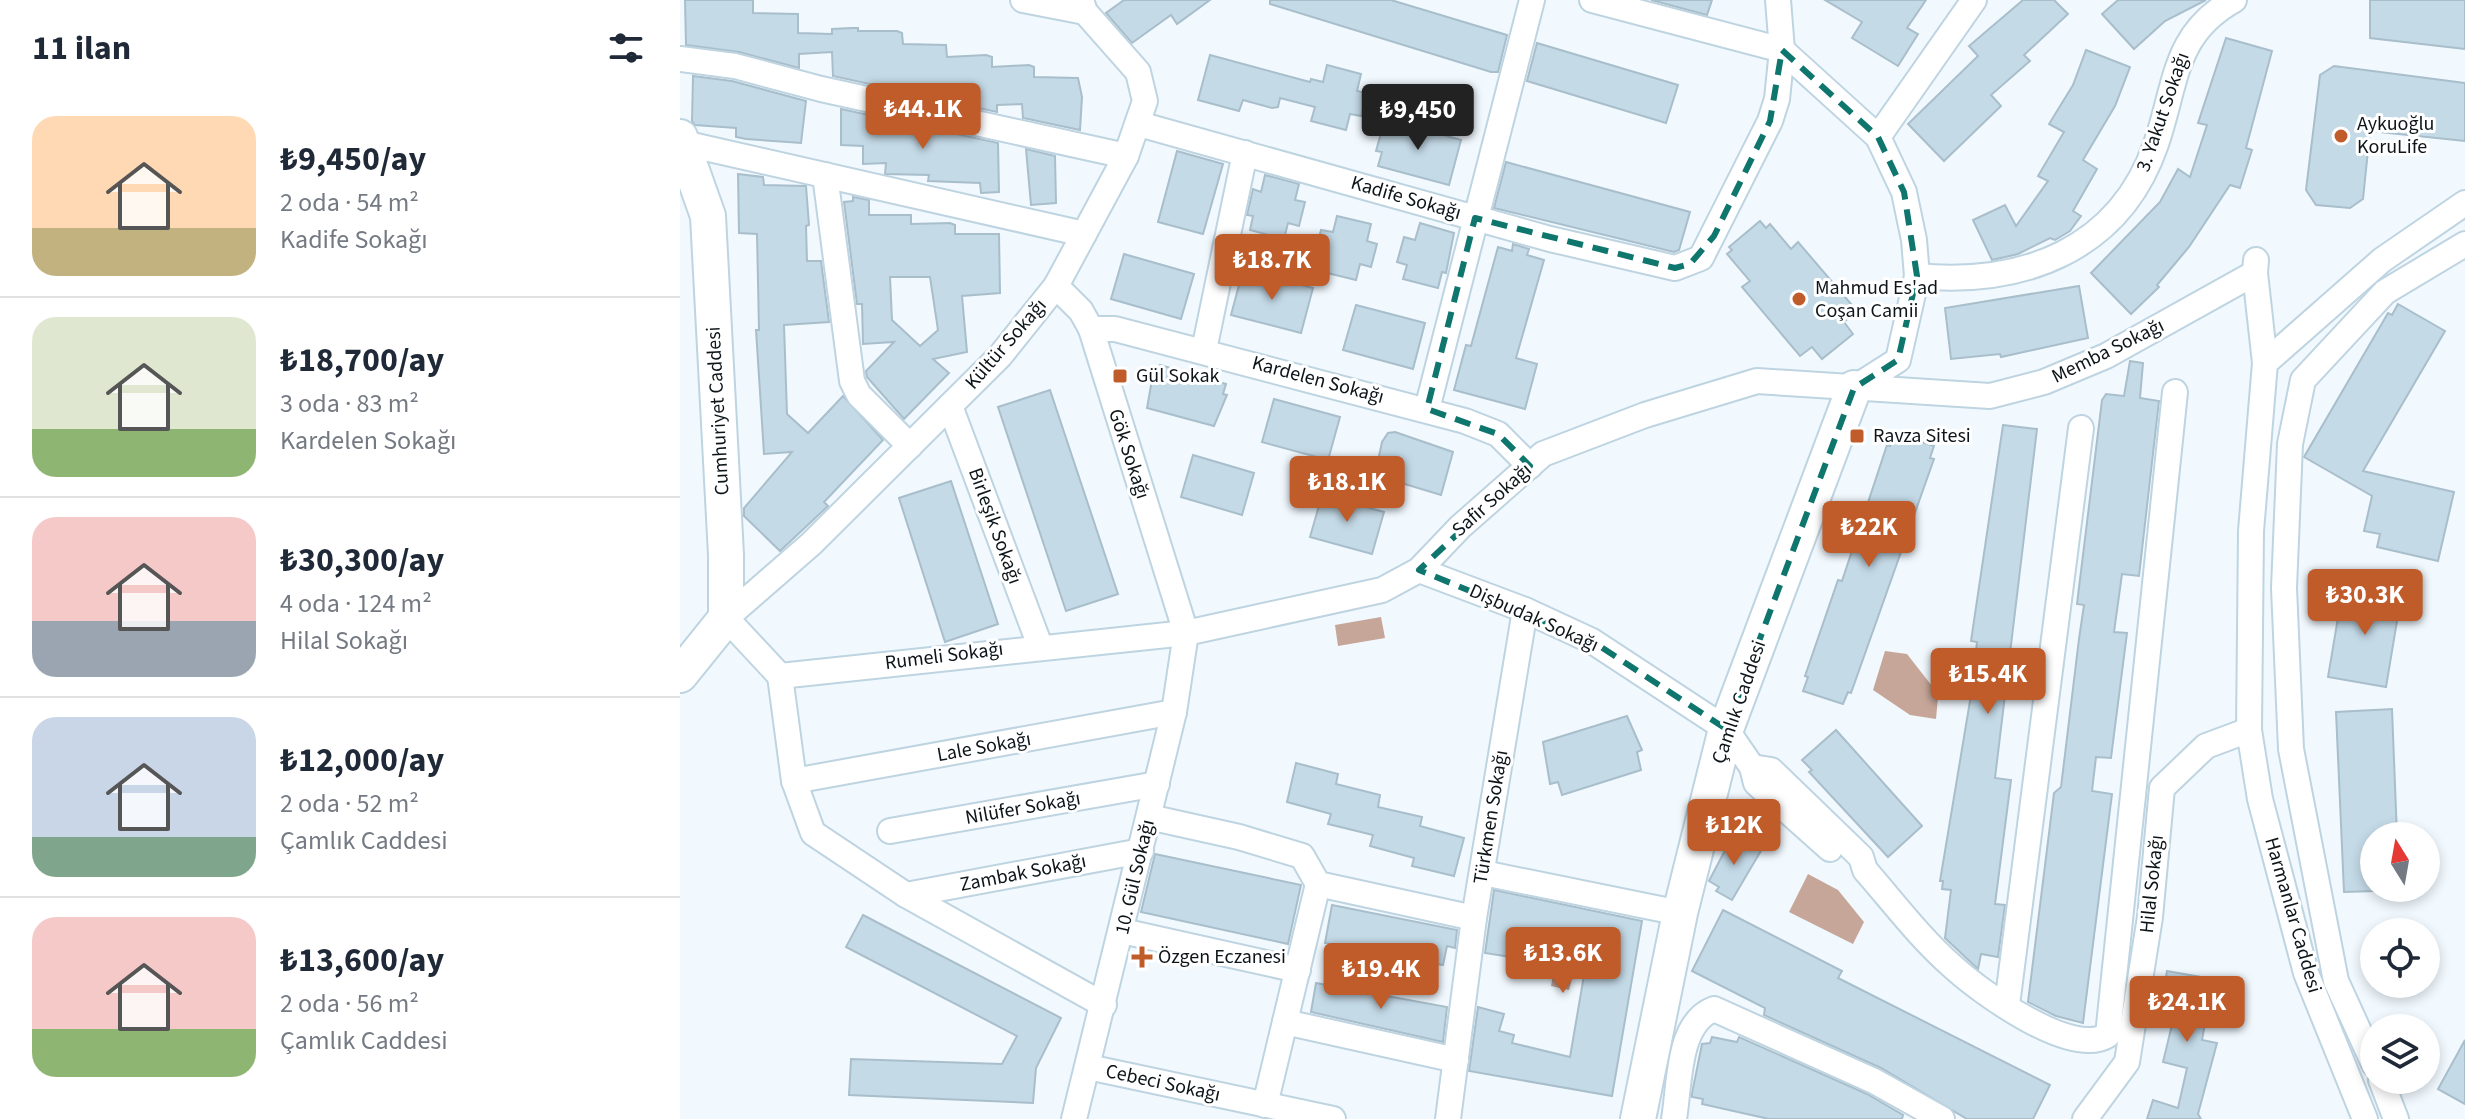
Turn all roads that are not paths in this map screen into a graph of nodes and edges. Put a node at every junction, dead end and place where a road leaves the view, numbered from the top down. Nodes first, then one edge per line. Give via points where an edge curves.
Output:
1 (1023, 0) edge
2 (1532, 0) edge
3 (1592, 0) edge
4 (1778, 0) edge
5 (1974, 0) edge
6 (2234, 0) edge
7 (1083, 6) edge
8 (1782, 50) junction
9 (680, 59) edge
10 (1139, 124) junction
11 (1878, 137) junction
12 (682, 140) edge
13 (1245, 153) junction
14 (1126, 156) junction
15 (825, 175) junction
16 (2465, 203) edge
17 (1475, 218) junction
18 (1084, 234) junction
19 (2465, 244) edge
20 (2256, 266) joint
21 (1917, 276) junction
22 (1056, 286) junction
23 (1091, 329) junction
24 (1204, 350) junction
25 (2265, 363) junction
26 (1854, 388) junction
27 (2175, 392) dead end
28 (950, 406) junction
29 (1427, 409) junction
30 (2081, 428) dead end
31 (910, 446) junction
32 (1530, 466) junction
33 (1419, 570) junction
34 (1525, 610) junction
35 (726, 618) junction
36 (1186, 633) junction
37 (1040, 646) junction
38 (680, 675) edge
39 (780, 676) junction
40 (1174, 712) junction
41 (1726, 729) junction
42 (2249, 730) junction
43 (794, 781) junction
44 (1157, 784) junction
45 (1149, 817) junction
46 (890, 831) dead end
47 (1141, 851) junction
48 (1483, 873) junction
49 (1318, 884) junction
50 (906, 895) junction
51 (1680, 913) junction
52 (1474, 918) junction
53 (1122, 931) junction
54 (1298, 970) junction
55 (1104, 1005) junction
56 (2007, 1005) junction
57 (1285, 1022) junction
58 (2360, 1033) edge
59 (1456, 1060) junction
60 (1088, 1067) junction
61 (2386, 1094) edge
62 (1265, 1105) junction
63 (1452, 1118) edge
64 (1074, 1119) edge
65 (1333, 1119) edge
66 (1638, 1119) edge
67 (1674, 1119) edge
68 (1942, 1119) edge
69 (2085, 1119) edge
70 (2365, 1119) edge
71 (2396, 1119) edge

1 - 7 street
2 - 17 street
3 - 8 street
4 - 8 street
5 - 11 street
6 - 21 street, 3. Yakut Sokağı via 2206,17 2188,39 2143,176 2105,224 2075,247 2021,272 1984,279
7 - 10 street, Kültür Sokağı via 1138,72 1145,101
8 - 11 street
8 - 17 street, Kadife Sokağı via 1782,77 1770,121 1701,258 1675,268
9 - 14 street via 735,66
10 - 13 street, Kadife Sokağı
10 - 14 street, Kültür Sokağı
11 - 21 street via 1904,192
12 - 15 street
12 - 35 main road, Cumhuriyet Caddesi via 708,216
13 - 17 street, Kadife Sokağı
13 - 24 street
14 - 18 street, Kültür Sokağı
15 - 18 street
15 - 31 street via 847,366 859,395
16 - 25 street via 2382,260
17 - 29 street
18 - 22 street, Kültür Sokağı
19 - 58 street via 2385,292 2303,380 2290,444 2284,588 2291,749 2336,981
20 - 25 street, Harmanlar Caddesi
20 - 26 street, Memba Sokağı via 2106,356 2044,382 1990,396
21 - 26 street via 1898,360
22 - 23 street, Gök Sokağı
22 - 28 street, Kültür Sokağı via 1000,356
23 - 24 street, Kardelen Sokağı via 1115,329
23 - 36 street, Gök Sokağı
24 - 29 street, Kardelen Sokağı
25 - 42 street, Harmanlar Caddesi via 2251,531
26 - 32 street, Safir Sokağı via 1757,381 1735,386 1543,454
26 - 41 main road, Çamlık Caddesi
27 - 56 street via 2108,1035 2091,1041 2039,1028
28 - 31 street, Kültür Sokağı
28 - 37 street, Birleşik Sokağı
29 - 32 street, Kardelen Sokağı via 1498,434
30 - 56 street
31 - 35 street, Kültür Sokağı
32 - 33 street, Safir Sokağı
33 - 34 street, Dişbudak Sokağı
33 - 36 street, Safir Sokağı via 1382,590
34 - 41 street, Dişbudak Sokağı via 1592,641
34 - 48 street, Türkmen Sokağı
35 - 38 main road
35 - 39 street
36 - 37 street, Rumeli Sokağı
36 - 40 street, 10. Gül Sokağı
37 - 39 street, Rumeli Sokağı
39 - 43 street
40 - 43 street, Lale Sokağı
40 - 44 street, 10. Gül Sokağı
41 - 51 main road, Çamlık Caddesi
41 - 56 street via 1752,767 1771,770 1861,857 1865,870 1952,967
42 - 69 street, Hilal Sokağı via 2206,746 2162,788 2150,917 2127,1062
42 - 70 street, Harmanlar Caddesi via 2260,799 2306,973
43 - 50 street via 813,833
44 - 45 street, 10. Gül Sokağı
44 - 46 street, Nilüfer Sokağı
45 - 47 street, 10. Gül Sokağı
45 - 49 street via 1302,856
47 - 50 street, Zambak Sokağı
47 - 53 street, 10. Gül Sokağı
48 - 51 street
48 - 52 street, Türkmen Sokağı
49 - 52 street
49 - 54 street
50 - 55 street
51 - 66 main road, Çamlık Caddesi
52 - 59 street, Türkmen Sokağı
53 - 54 street
53 - 55 street, 10. Gül Sokağı
54 - 57 street
55 - 60 street, 10. Gül Sokağı
57 - 59 street
57 - 62 street
59 - 63 street, Türkmen Sokağı
60 - 62 street, Cebeci Sokağı
60 - 64 street, 10. Gül Sokağı
61 - 71 street
62 - 65 street, Cebeci Sokağı
67 - 68 street via 1690,1026 1714,1009 1874,1081

